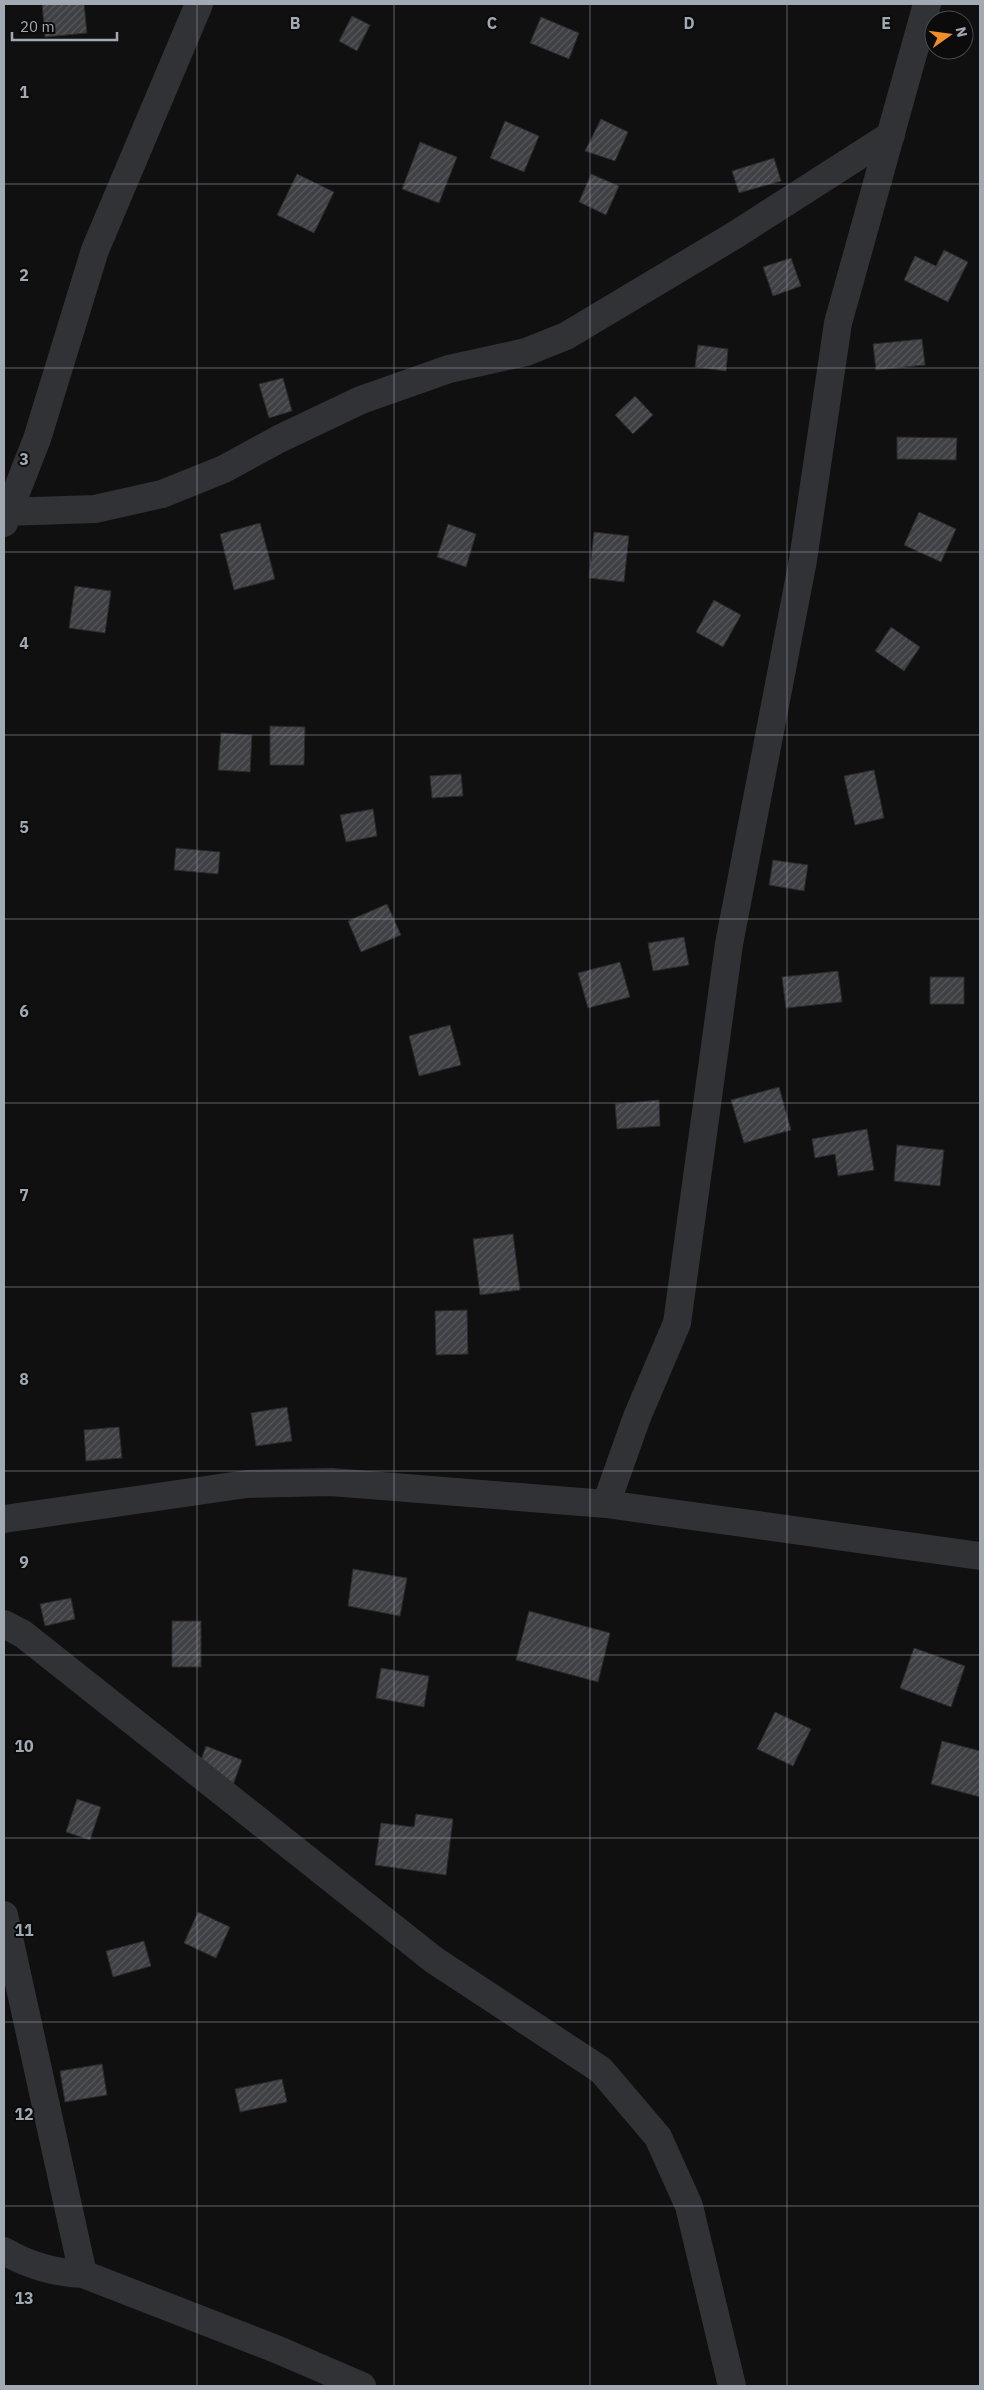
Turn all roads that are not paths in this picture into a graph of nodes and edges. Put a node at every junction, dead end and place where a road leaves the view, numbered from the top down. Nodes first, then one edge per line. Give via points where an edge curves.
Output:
1 (199, 4) edge
2 (927, 4) edge
3 (891, 135) junction
4 (5, 516) edge
5 (606, 1504) junction
6 (4, 1519) edge
7 (980, 1556) edge
8 (4, 1624) edge
9 (4, 1915) edge
10 (4, 2252) edge
11 (83, 2274) junction
12 (362, 2386) edge
13 (732, 2386) edge

1 - 4 street via 96,250 37,439
2 - 3 street
3 - 4 street via 735,235 566,336 526,352 449,370 361,400 279,439 224,470 162,494 95,509
3 - 5 street via 838,323 803,560 729,944 677,1323 636,1417
5 - 6 street via 331,1482 257,1484
5 - 7 street
8 - 13 street via 31,1640 434,1960 601,2070 658,2138 689,2206
9 - 11 street
10 - 11 street via 59,2273
11 - 12 street

